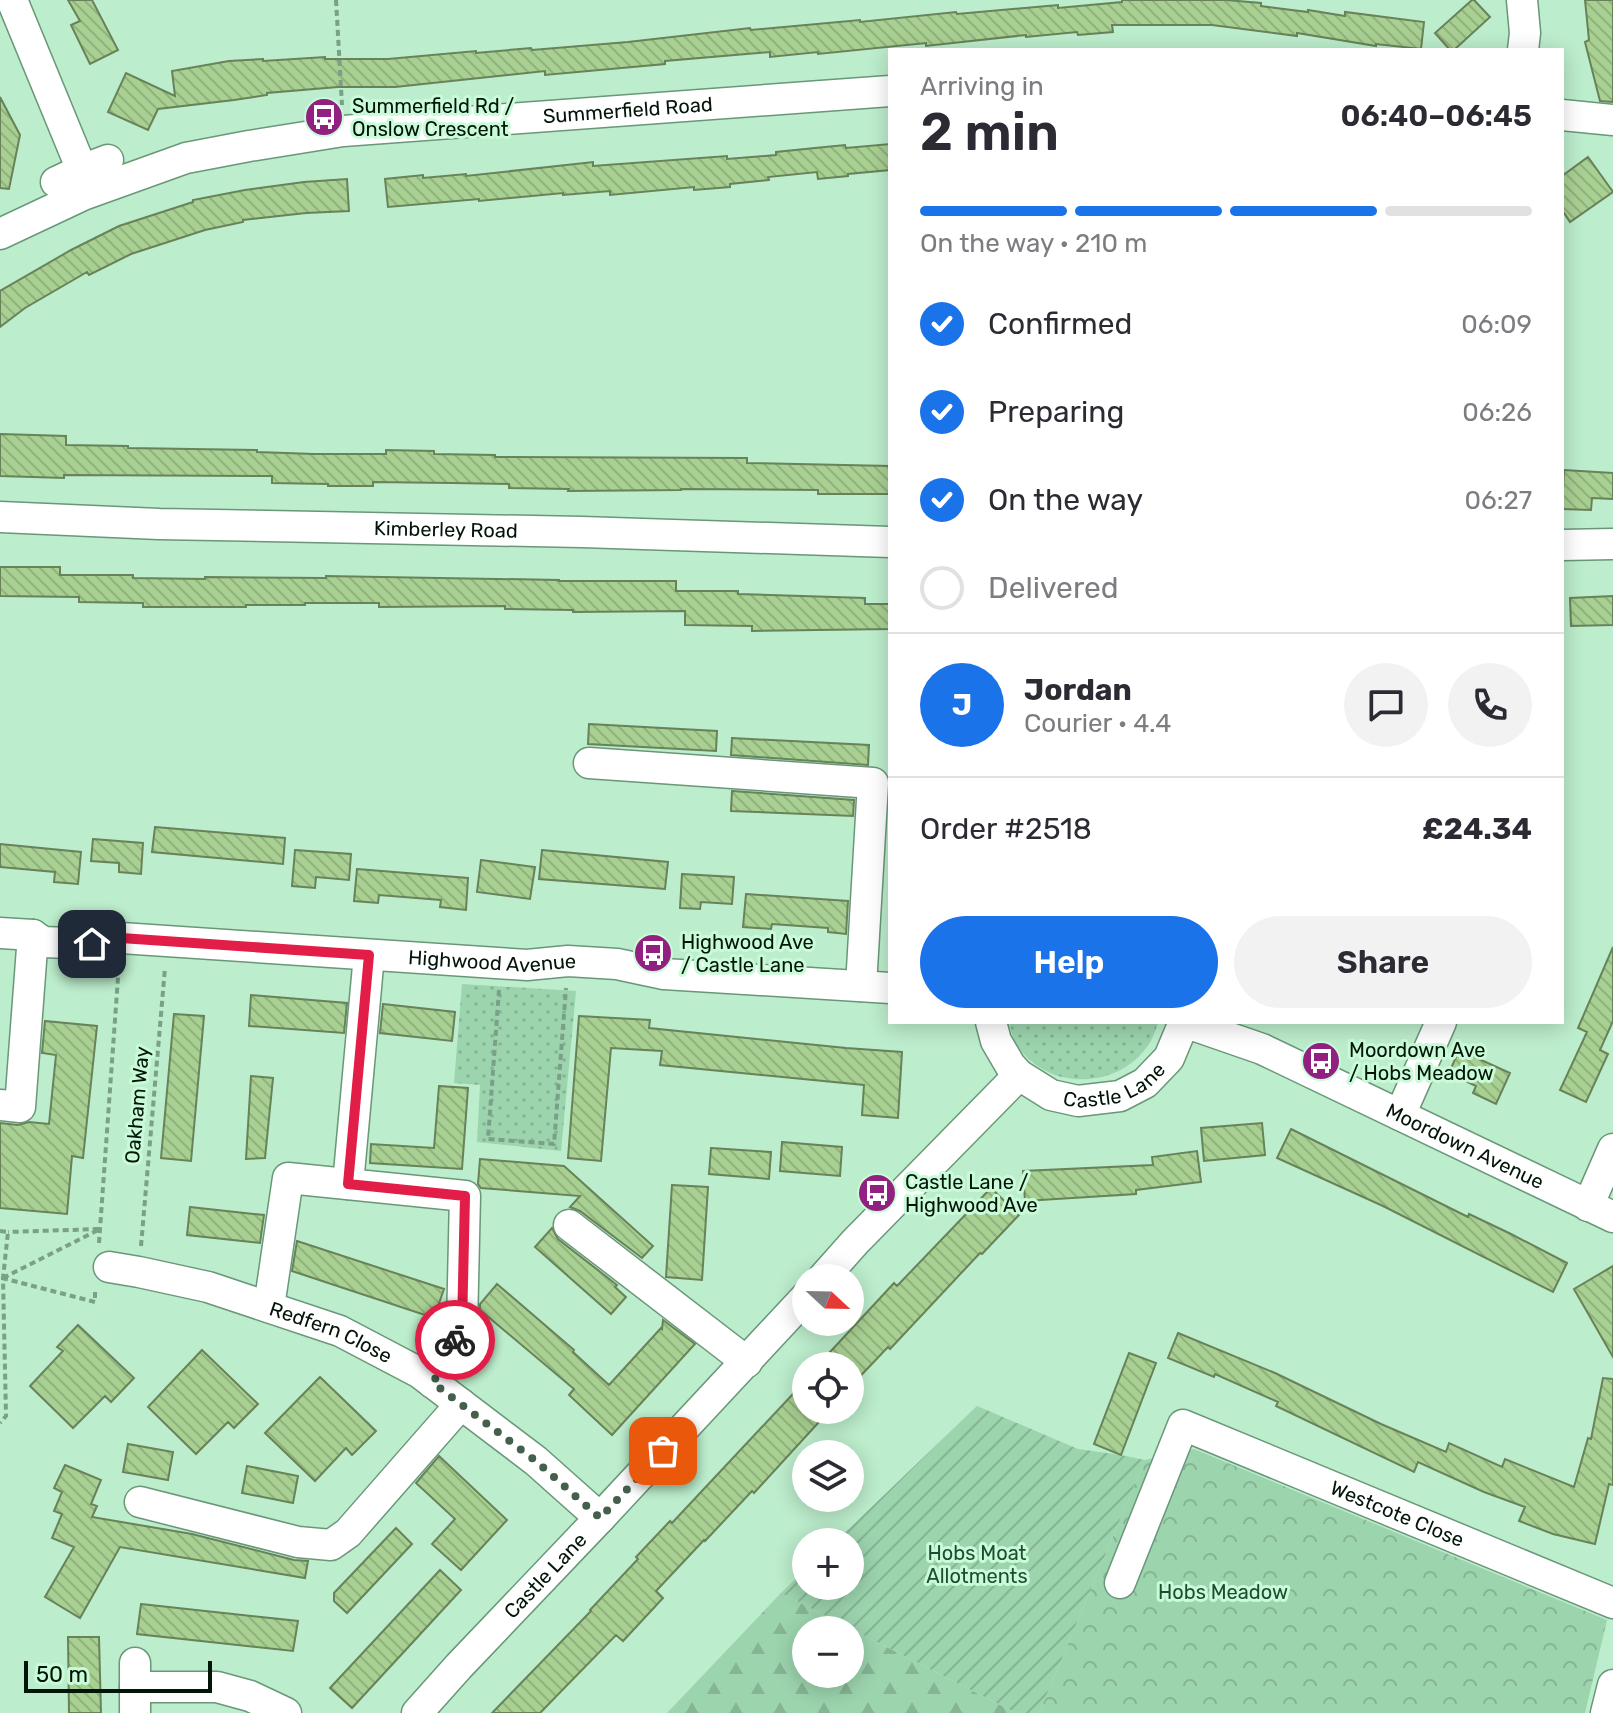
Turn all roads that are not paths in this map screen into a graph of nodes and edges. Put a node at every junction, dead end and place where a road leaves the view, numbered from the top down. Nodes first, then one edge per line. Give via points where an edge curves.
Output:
1 (12, 0) edge
2 (1522, 0) edge
3 (1523, 48) edge
4 (888, 91) edge
5 (1564, 115) edge
6 (1613, 120) edge
7 (82, 171) dead end
8 (0, 234) edge
9 (0, 517) edge
10 (888, 542) edge
11 (1613, 544) edge
12 (1564, 545) edge
13 (589, 763) dead end
14 (0, 933) edge
15 (33, 935) junction
16 (369, 955) junction
17 (875, 987) edge
18 (992, 1024) edge
19 (1183, 1024) edge
20 (1190, 1024) edge
21 (1440, 1024) edge
22 (1019, 1075) junction
23 (0, 1105) edge
24 (1400, 1115) junction
25 (1613, 1149) edge
26 (348, 1184) junction
27 (1600, 1211) edge
28 (569, 1225) dead end
29 (835, 1264) edge
30 (103, 1267) road end
31 (269, 1307) junction
32 (792, 1312) edge
33 (747, 1362) junction
34 (433, 1383) junction
35 (461, 1404) junction
36 (140, 1502) dead end
37 (600, 1518) junction
38 (1120, 1583) dead end
39 (1613, 1603) edge
40 (1613, 1685) edge
41 (135, 1688) edge
42 (286, 1713) edge
43 (417, 1713) edge
44 (1606, 1713) edge

1 - 7 street
2 - 3 street
4 - 8 street, Summerfield Road via 343,131 186,158 83,195
5 - 6 street
9 - 10 street, Kimberley Road
11 - 12 street
13 - 17 street via 873,783
14 - 15 street, Highwood Avenue
15 - 16 street, Highwood Avenue via 43,942 92,944 121,938
15 - 23 street via 20,1107
16 - 17 street, Highwood Avenue via 527,965 617,964 664,974
16 - 26 street
18 - 22 street, Castle Lane via 996,1041
19 - 22 street, Castle Lane via 1169,1058 1145,1083 1120,1096 1078,1101 1051,1095
20 - 24 street, Moordown Avenue via 1262,1049
21 - 24 street
22 - 29 street
24 - 27 street, Moordown Avenue
25 - 27 street
26 - 31 street via 288,1178
26 - 34 street via 465,1196 462,1326
28 - 33 street
30 - 31 street, Redfern Close via 208,1287
31 - 34 street, Redfern Close via 340,1331
32 - 33 street, Castle Lane
33 - 37 street, Castle Lane
34 - 35 street, Redfern Close
35 - 36 street via 348,1533 331,1545 298,1542
35 - 37 street, Redfern Close
37 - 43 street, Castle Lane
38 - 39 street, Westcote Close via 1183,1425
40 - 44 street
41 - 42 street via 217,1687

